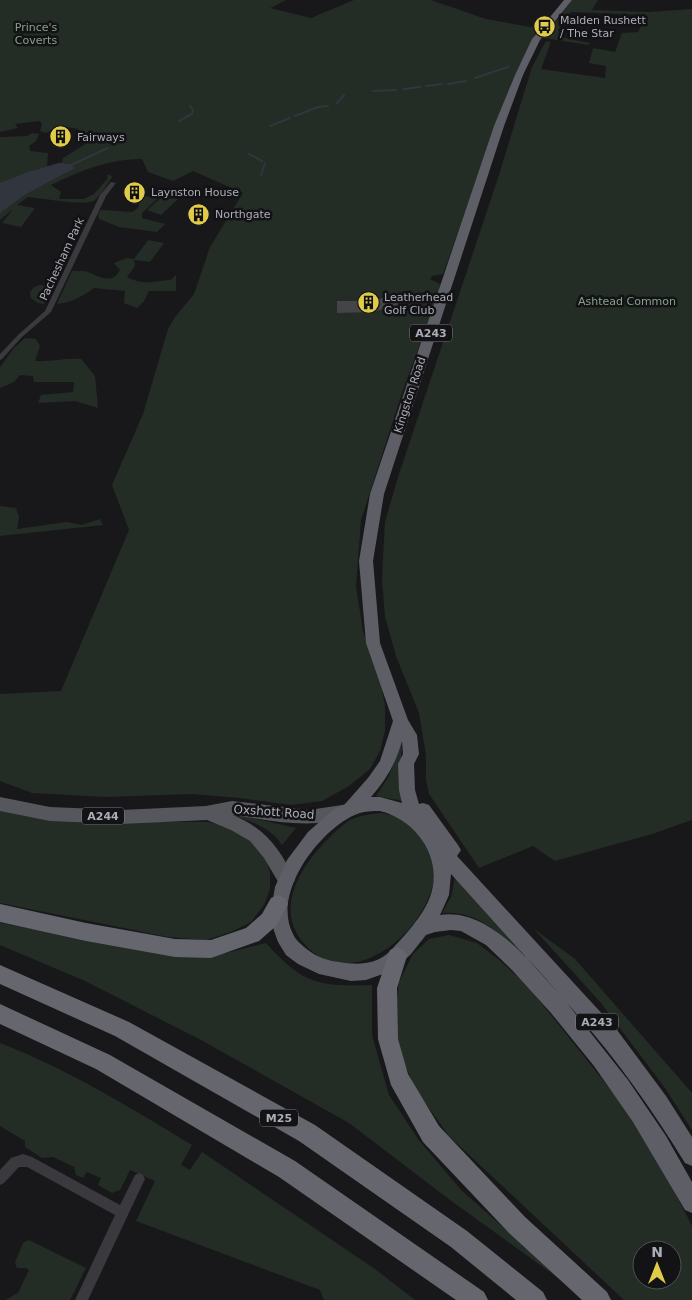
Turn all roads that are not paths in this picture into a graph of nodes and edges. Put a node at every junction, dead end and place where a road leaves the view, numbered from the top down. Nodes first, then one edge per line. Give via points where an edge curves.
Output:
1 (568, 0) edge
2 (113, 183) dead end
3 (0, 358) edge
4 (401, 721) junction
5 (411, 754) junction
6 (0, 804) edge
7 (347, 810) junction
8 (206, 813) junction
9 (428, 833) junction
10 (286, 880) junction
11 (487, 900) junction
12 (278, 904) junction
13 (0, 913) edge
14 (421, 929) junction
15 (398, 956) junction
16 (0, 974) edge
17 (0, 1014) edge
18 (692, 1156) edge
19 (0, 1179) edge
20 (139, 1179) dead end
21 (692, 1203) edge
22 (122, 1213) junction
23 (81, 1300) edge
24 (476, 1300) edge
25 (535, 1300) edge
26 (599, 1300) edge

1 - 4 highway, Kingston Road / A243 via 536,39 502,117 377,494 366,561 368,597 373,643
2 - 3 street, Pachesham Park via 103,195 48,312
4 - 5 highway, Kingston Road / A243 via 409,735
4 - 7 highway via 380,773
5 - 9 highway, Kingston Road / A243 via 406,764 410,806
5 - 11 highway via 414,788 424,811 481,887
6 - 8 main road, Oxshott Road / A244 via 50,814
7 - 8 main road, Oxshott Road / A244 via 309,816 232,808
7 - 9 highway via 377,804 401,812
7 - 10 highway via 323,827 306,846 291,866
8 - 10 main road, Oxshott Road / A244 via 238,824 256,835 268,847
9 - 11 highway, A243 via 474,890
9 - 14 highway via 442,878 438,900
10 - 12 highway
11 - 18 highway, A243 via 610,1037 659,1103
12 - 13 highway via 269,920 252,935 211,949 175,948
12 - 15 highway via 281,931 291,948 312,962 342,973 363,973 382,968
14 - 15 highway
14 - 21 highway, A243 via 438,922 460,923 488,936 511,956 588,1041 638,1110
15 - 26 highway via 387,988 388,1038 398,1078 431,1134 517,1225
16 - 25 highway, M25 via 122,1029 307,1133 459,1239
17 - 24 highway via 103,1062 287,1169
19 - 22 street via 12,1164 28,1161
20 - 22 street
22 - 23 street

